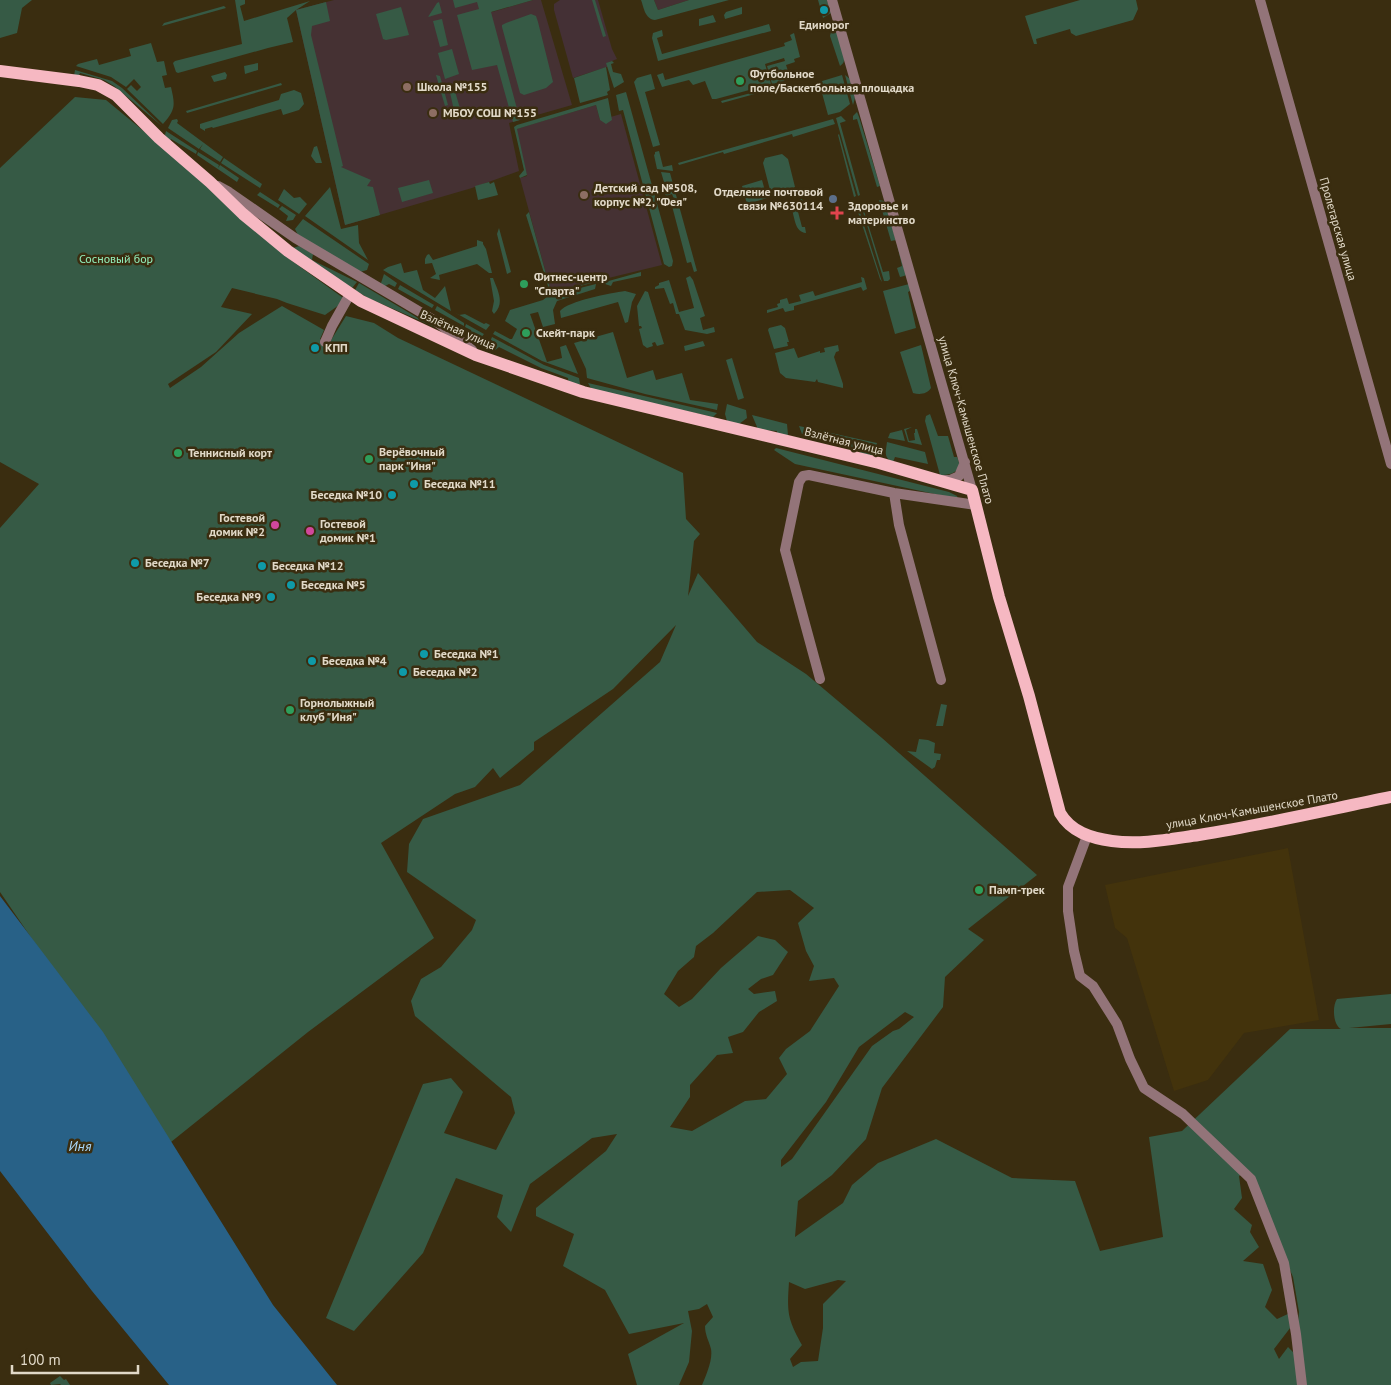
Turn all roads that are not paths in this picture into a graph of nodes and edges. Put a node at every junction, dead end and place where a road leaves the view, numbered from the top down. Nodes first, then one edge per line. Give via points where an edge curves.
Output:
1 (832, 0) edge
2 (1260, 0) edge
3 (0, 71) edge
4 (210, 182) junction
5 (350, 294) junction
6 (325, 342) dead end
7 (476, 355) junction
8 (965, 462) junction
9 (1391, 464) edge
10 (942, 480) junction
11 (972, 490) junction
12 (894, 493) junction
13 (976, 505) junction
14 (820, 679) dead end
15 (941, 680) dead end
16 (1391, 797) edge
17 (1087, 836) junction
18 (1302, 1385) edge

1 - 8 street, улица Ключ-Камышенское Плато
2 - 9 street, Пролетарская улица
3 - 4 main road, Взлётная улица via 80,81 108,90
4 - 5 main road, Взлётная улица via 288,250
4 - 7 street via 295,238 437,322
5 - 6 street
5 - 7 main road, Взлётная улица
7 - 10 main road, Взлётная улица via 584,392
8 - 10 street via 959,476
8 - 11 street, улица Ключ-Камышенское Плато
10 - 11 main road, Взлётная улица
11 - 13 main road, улица Ключ-Камышенское Плато
12 - 13 street
12 - 14 street via 808,475 799,482 785,550
12 - 15 street via 903,541
13 - 17 main road, улица Ключ-Камышенское Плато via 1060,813 1070,826
16 - 17 main road, улица Ключ-Камышенское Плато via 1230,830 1161,840 1123,842
17 - 18 street via 1068,887 1068,911 1080,976 1093,986 1117,1024 1144,1088 1183,1114 1251,1179 1284,1263

